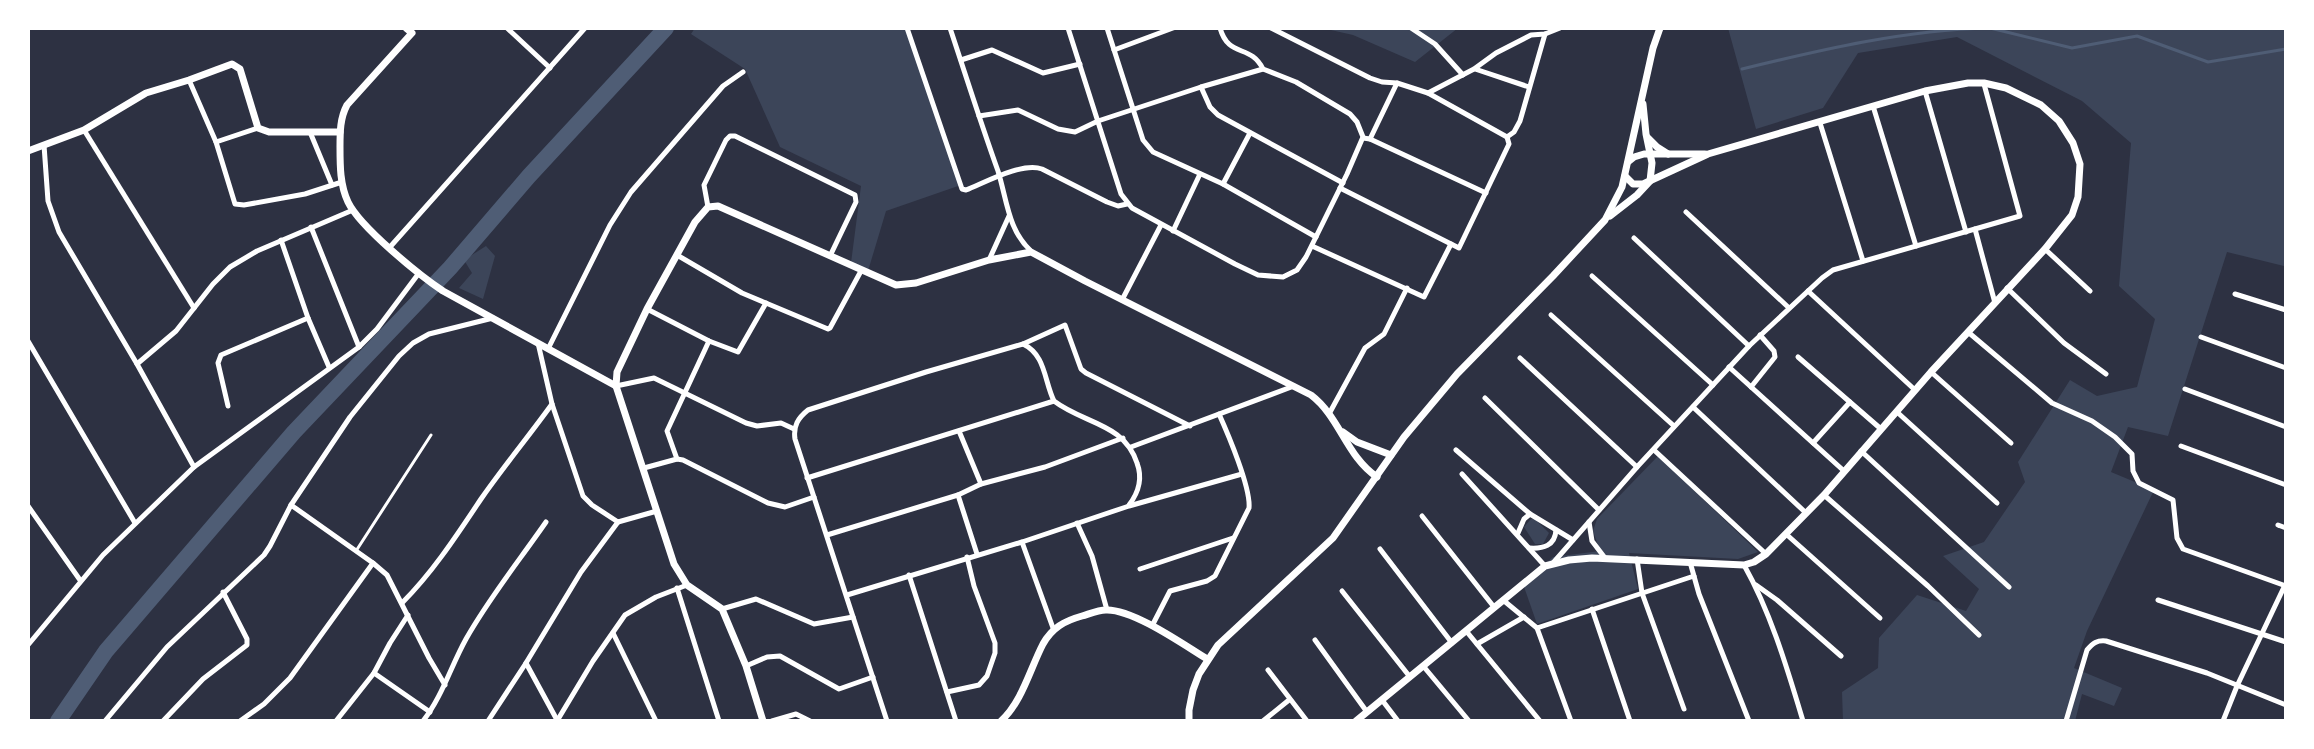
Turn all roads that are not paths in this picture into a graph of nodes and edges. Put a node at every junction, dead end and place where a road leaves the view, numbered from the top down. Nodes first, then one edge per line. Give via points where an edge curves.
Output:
1 (507, 28) edge
2 (585, 28) edge
3 (907, 28) edge
4 (950, 28) edge
5 (1068, 28) edge
6 (1107, 28) edge
7 (1173, 28) edge
8 (1220, 28) edge
9 (1271, 28) edge
10 (1411, 28) edge
11 (1560, 28) edge
12 (1660, 28) edge
13 (412, 30) edge
14 (1545, 34) junction
15 (1114, 50) junction
16 (961, 60) junction
17 (1080, 64) junction
18 (550, 68) junction
19 (1263, 69) junction
20 (1474, 69) junction
21 (743, 72) dead end
22 (1463, 75) junction
23 (189, 80) junction
24 (1397, 83) junction
25 (1984, 83) junction
26 (1201, 87) junction
27 (1529, 87) junction
28 (1643, 90) junction
29 (1925, 91) junction
30 (1428, 93) junction
31 (1873, 106) junction
32 (1135, 109) junction
33 (979, 116) junction
34 (1098, 121) junction
35 (1820, 123) junction
36 (258, 128) junction
37 (84, 130) junction
38 (310, 132) junction
39 (340, 132) junction
40 (1250, 133) junction
41 (1646, 134) junction
42 (1366, 138) junction
43 (1508, 140) junction
44 (216, 142) junction
45 (44, 145) junction
46 (28, 151) edge
47 (1650, 154) junction
48 (1668, 154) junction
49 (1708, 154) junction
50 (1629, 161) junction
51 (1200, 174) junction
52 (999, 176) junction
53 (1625, 176) junction
54 (1650, 181) junction
55 (342, 182) junction
56 (1223, 184) junction
57 (332, 185) junction
58 (1341, 186) junction
59 (1486, 193) junction
60 (1127, 204) junction
61 (708, 207) junction
62 (353, 210) junction
63 (1686, 212) dead end
64 (1009, 215) junction
65 (1605, 220) junction
66 (1161, 225) junction
67 (311, 227) junction
68 (1975, 229) junction
69 (1173, 231) junction
70 (1966, 232) junction
71 (1316, 237) junction
72 (1634, 238) dead end
73 (281, 240) junction
74 (1451, 244) junction
75 (1312, 246) junction
76 (1916, 246) junction
77 (390, 247) junction
78 (2045, 249) junction
79 (1031, 252) junction
80 (676, 255) junction
81 (830, 257) junction
82 (989, 260) junction
83 (1863, 261) junction
84 (861, 271) junction
85 (419, 273) junction
86 (1592, 276) dead end
87 (1407, 288) junction
88 (2007, 288) junction
89 (1807, 291) junction
90 (2090, 291) dead end
91 (2235, 294) dead end
92 (1122, 300) junction
93 (766, 303) junction
94 (1995, 303) junction
95 (1788, 307) junction
96 (194, 308) junction
97 (647, 309) junction
98 (2286, 310) edge
99 (1551, 315) dead end
100 (308, 318) junction
101 (494, 318) junction
102 (1968, 332) junction
103 (1760, 335) junction
104 (2201, 337) dead end
105 (28, 341) edge
106 (709, 341) junction
107 (538, 343) junction
108 (1023, 344) junction
109 (1749, 346) junction
110 (359, 347) junction
111 (548, 349) junction
112 (1798, 357) dead end
113 (1520, 358) dead end
114 (137, 364) junction
115 (329, 367) junction
116 (1729, 367) junction
117 (2286, 368) edge
118 (1931, 372) junction
119 (2106, 374) dead end
120 (1713, 385) junction
121 (616, 386) junction
122 (1294, 386) junction
123 (1751, 387) junction
124 (2185, 389) dead end
125 (1916, 391) junction
126 (685, 394) junction
127 (1485, 398) dead end
128 (1054, 401) junction
129 (1850, 402) junction
130 (552, 404) junction
131 (228, 406) dead end
132 (1693, 407) junction
133 (1897, 412) junction
134 (1219, 414) junction
135 (1329, 414) junction
136 (1190, 426) junction
137 (1674, 426) junction
138 (2286, 427) edge
139 (794, 429) junction
140 (1881, 429) junction
141 (1341, 430) junction
142 (959, 431) junction
143 (431, 435) dead end
144 (1123, 438) junction
145 (1357, 442) junction
146 (1813, 443) junction
147 (2011, 443) dead end
148 (2181, 446) dead end
149 (1131, 447) junction
150 (1351, 450) junction
151 (1456, 450) dead end
152 (1654, 450) junction
153 (1861, 451) junction
154 (1391, 455) junction
155 (677, 459) junction
156 (194, 467) junction
157 (1637, 467) junction
158 (644, 468) junction
159 (1844, 471) junction
160 (1242, 474) junction
161 (1462, 474) dead end
162 (1377, 477) junction
163 (807, 478) junction
164 (981, 484) junction
165 (2286, 485) edge
166 (958, 495) junction
167 (1824, 495) junction
168 (814, 497) junction
169 (1997, 503) dead end
170 (291, 505) junction
171 (28, 506) edge
172 (1129, 506) junction
173 (1599, 510) junction
174 (658, 511) junction
175 (1806, 513) junction
176 (1530, 514) junction
177 (1422, 516) dead end
178 (546, 522) dead end
179 (618, 522) junction
180 (1589, 522) junction
181 (135, 523) junction
182 (1077, 523) junction
183 (2278, 525) dead end
184 (2286, 528) edge
185 (1556, 529) junction
186 (1518, 534) junction
187 (1786, 534) junction
188 (827, 535) junction
189 (1233, 538) junction
190 (1573, 540) junction
191 (1022, 542) junction
192 (1529, 548) junction
193 (1380, 549) dead end
194 (356, 551) junction
195 (977, 554) junction
196 (1766, 554) junction
197 (967, 557) junction
198 (1606, 558) junction
199 (1637, 559) junction
200 (1690, 562) junction
201 (373, 563) junction
202 (1548, 565) junction
203 (1744, 565) junction
204 (1140, 569) dead end
205 (909, 575) junction
206 (1694, 576) junction
207 (80, 580) junction
208 (1754, 584) junction
209 (687, 585) junction
210 (2285, 585) edge
211 (2009, 587) dead end
212 (677, 588) junction
213 (1342, 591) dead end
214 (223, 592) junction
215 (1642, 593) junction
216 (847, 595) junction
217 (1503, 600) junction
218 (2158, 600) dead end
219 (402, 603) junction
220 (1494, 607) junction
221 (722, 609) junction
222 (1592, 609) junction
223 (1107, 610) junction
224 (408, 615) junction
225 (853, 617) junction
226 (1524, 617) junction
227 (1880, 618) dead end
228 (1152, 626) junction
229 (1053, 628) junction
230 (1537, 628) junction
231 (612, 632) junction
232 (1467, 632) junction
233 (2262, 633) junction
234 (1979, 635) dead end
235 (1315, 640) dead end
236 (2286, 642) edge
237 (1452, 643) junction
238 (1477, 644) junction
239 (28, 645) edge
240 (1841, 656) dead end
241 (1207, 659) junction
242 (526, 663) junction
243 (746, 666) junction
244 (1424, 667) junction
245 (1268, 670) dead end
246 (374, 673) junction
247 (873, 677) junction
248 (1410, 677) junction
249 (445, 685) junction
250 (2237, 686) junction
251 (947, 692) junction
252 (1289, 700) junction
253 (1382, 700) junction
254 (2286, 705) edge
255 (1684, 709) dead end
256 (430, 712) junction
257 (1367, 712) junction
258 (105, 721) edge
259 (163, 721) edge
260 (240, 721) edge
261 (336, 721) edge
262 (423, 721) edge
263 (488, 721) edge
264 (557, 721) edge
265 (656, 721) edge
266 (719, 721) edge
267 (763, 721) edge
268 (772, 721) edge
269 (810, 721) edge
270 (887, 721) edge
271 (956, 721) edge
272 (1001, 721) edge
273 (1189, 721) edge
274 (1263, 721) edge
275 (1307, 721) edge
276 (1356, 721) edge
277 (1398, 721) edge
278 (1469, 721) edge
279 (1540, 721) edge
280 (1571, 721) edge
281 (1630, 721) edge
282 (1749, 721) edge
283 (1803, 721) edge
284 (2066, 721) edge
285 (2223, 721) edge

1 - 18 street
2 - 18 street
3 - 52 street via 961,188
4 - 16 street
5 - 17 street
6 - 15 street
7 - 15 street
8 - 19 street via 1225,41 1254,57
9 - 24 street via 1370,78
10 - 22 street via 1435,44
11 - 14 street
12 - 28 street
13 - 39 street via 347,105
14 - 20 street via 1531,35
14 - 27 street
15 - 32 street
16 - 17 street via 992,50 1048,74
16 - 33 street
17 - 34 street
18 - 77 street
19 - 26 street
19 - 42 street via 1350,114
20 - 22 street
20 - 27 street
21 - 111 street via 723,86 631,192
22 - 30 street
23 - 36 street via 238,66
23 - 37 street via 146,93
23 - 44 street
24 - 30 street
24 - 42 street
25 - 29 street
25 - 68 street via 2020,214
25 - 78 street via 2041,105 2073,143 2080,164 2078,197 2072,215
26 - 32 street
26 - 40 street via 1211,110
27 - 43 street
28 - 41 street
28 - 50 street
29 - 31 street
29 - 70 street
30 - 43 street
31 - 35 street
31 - 76 street
32 - 34 street
32 - 51 street via 1143,140 1153,152
33 - 34 street via 1018,110 1069,132
33 - 52 street
34 - 60 street
35 - 49 street
35 - 83 street
36 - 38 street
36 - 44 street
37 - 45 street
37 - 96 street
38 - 39 street
38 - 57 street
39 - 55 street
40 - 56 street
40 - 58 street
41 - 47 street
41 - 48 street
42 - 58 street
42 - 59 street
43 - 59 street
44 - 57 street via 235,204
45 - 46 street
45 - 114 street via 48,201 59,232
47 - 48 street
47 - 50 street
47 - 54 street
48 - 49 street
49 - 54 street
50 - 53 street
51 - 56 street
51 - 69 street
52 - 60 street via 1037,167 1107,202
52 - 64 street
53 - 54 street via 1633,184
53 - 65 street
54 - 65 street
55 - 57 street
55 - 62 street
56 - 71 street
58 - 71 street
58 - 74 street
59 - 74 street via 1459,248
60 - 66 street
61 - 80 street
61 - 81 street via 718,206
61 - 81 street via 707,179 726,140 735,136 855,195
62 - 67 street
62 - 77 street
63 - 95 street
64 - 79 street
64 - 82 street
65 - 154 street via 1457,374
66 - 69 street
66 - 92 street
67 - 73 street
67 - 110 street
68 - 70 street
68 - 94 street
69 - 75 street via 1268,278 1297,270
70 - 76 street
71 - 75 street
72 - 109 street
73 - 96 street via 230,267
73 - 100 street
74 - 87 street via 1424,297
75 - 87 street
76 - 83 street
77 - 85 street
78 - 88 street
78 - 90 street
79 - 82 street
79 - 92 street
80 - 93 street
80 - 97 street
81 - 84 street
82 - 84 street via 903,286
83 - 89 street via 1833,270
84 - 93 street via 830,328
85 - 101 street
85 - 110 street
86 - 120 street
87 - 135 street via 1384,334 1365,348
88 - 94 street
88 - 119 street via 2064,343
89 - 95 street
89 - 125 street
91 - 98 street
92 - 122 street
93 - 106 street via 738,352
94 - 102 street
95 - 103 street
96 - 114 street
97 - 106 street
97 - 121 street via 617,372
99 - 137 street
100 - 115 street
100 - 131 street via 221,355 218,363
101 - 107 street
101 - 170 street via 413,343 358,406
102 - 118 street
102 - 210 street via 2052,403 2092,421 2132,454 2139,483 2173,500 2183,549
103 - 109 street
103 - 123 street via 1775,357
104 - 117 street
105 - 181 street
106 - 126 street
107 - 111 street
107 - 130 street
108 - 128 street via 1040,358
108 - 136 street via 1065,325 1081,369
108 - 139 street via 808,410
109 - 116 street
110 - 115 street
111 - 121 street
112 - 129 street
113 - 157 street
114 - 156 street
115 - 156 street
116 - 120 street
116 - 123 street
118 - 125 street
118 - 147 street
120 - 132 street
121 - 126 street via 654,378
121 - 158 street
122 - 134 street
122 - 135 street
123 - 146 street
124 - 138 street
125 - 133 street
126 - 139 street via 746,423 781,423
126 - 155 street via 667,431
127 - 173 street
128 - 142 street
128 - 144 street
129 - 140 street
129 - 146 street
130 - 179 street via 583,496
130 - 219 street
132 - 137 street
132 - 175 street
133 - 140 street
133 - 169 street
134 - 136 street
134 - 160 street
135 - 141 street
136 - 149 street
137 - 152 street
139 - 163 street
140 - 153 street
141 - 145 street
141 - 150 street
142 - 163 street
142 - 164 street
143 - 194 lane
144 - 149 street
144 - 164 street
145 - 150 street
145 - 154 street
146 - 159 street
148 - 165 street
149 - 172 street via 1140,478
150 - 162 street
151 - 176 street
152 - 157 street
152 - 196 street
153 - 159 street
153 - 211 street
154 - 162 street
155 - 158 street
155 - 168 street via 775,506
156 - 181 street
157 - 173 street
158 - 174 street
159 - 167 street
160 - 172 street
160 - 189 street via 1250,503
161 - 186 street
162 - 241 street via 1333,538
163 - 168 street
164 - 166 street
166 - 188 street
166 - 195 street
167 - 175 street
167 - 234 street
168 - 188 street
170 - 194 street
170 - 214 street via 264,555
171 - 207 street
172 - 182 street
173 - 180 street
174 - 179 street
174 - 209 street via 674,564
175 - 187 street
176 - 185 street
176 - 186 street
177 - 220 street
178 - 249 street via 478,620
179 - 242 street
180 - 190 street
180 - 198 street via 1592,541
181 - 207 street
182 - 191 street
182 - 223 street
183 - 184 street
185 - 190 street
185 - 192 street via 1550,544
186 - 192 street
187 - 196 street
187 - 227 street
188 - 216 street
189 - 204 street
189 - 228 street via 1215,576 1170,591
190 - 202 street
191 - 195 street
191 - 229 street
192 - 202 street
193 - 237 street
194 - 201 street
195 - 197 street
196 - 203 street
197 - 205 street
197 - 251 street via 995,653 979,685
198 - 199 street
198 - 202 street
199 - 200 street
199 - 215 street
200 - 203 street
200 - 206 street
201 - 219 street via 387,575
201 - 260 street via 290,678
202 - 217 street
203 - 208 street
205 - 216 street
205 - 251 street
206 - 215 street
206 - 282 street
207 - 239 street
208 - 240 street
208 - 283 street
209 - 212 street
209 - 221 street
210 - 233 street
212 - 231 street via 630,611
212 - 266 street
213 - 248 street
214 - 258 street via 167,647
214 - 259 street via 247,639 246,647 216,667
215 - 222 street
215 - 255 street
216 - 225 street
217 - 220 street
217 - 226 street
218 - 233 street
219 - 224 street
220 - 232 street
221 - 225 street via 756,599 814,624
221 - 243 street
222 - 230 street
222 - 281 street
223 - 228 street
223 - 229 street
224 - 246 street
224 - 249 street
225 - 247 street
226 - 230 street
226 - 238 street
228 - 241 street
229 - 272 street via 1014,706
230 - 280 street
231 - 264 street
231 - 265 street
232 - 237 street
232 - 238 street
233 - 236 street
233 - 250 street
235 - 257 street
237 - 244 street
238 - 279 street
241 - 273 street via 1193,690
242 - 263 street
242 - 264 street
243 - 247 street via 780,656 839,689
243 - 267 street
244 - 248 street
244 - 278 street
245 - 252 street
246 - 256 street
246 - 261 street
247 - 270 street
248 - 253 street
249 - 256 street
250 - 254 street
250 - 284 street via 2099,640 2087,650
250 - 285 street
251 - 271 street
252 - 274 street
252 - 275 street
253 - 257 street
253 - 277 street
256 - 262 street
257 - 276 street
268 - 269 street via 796,714

